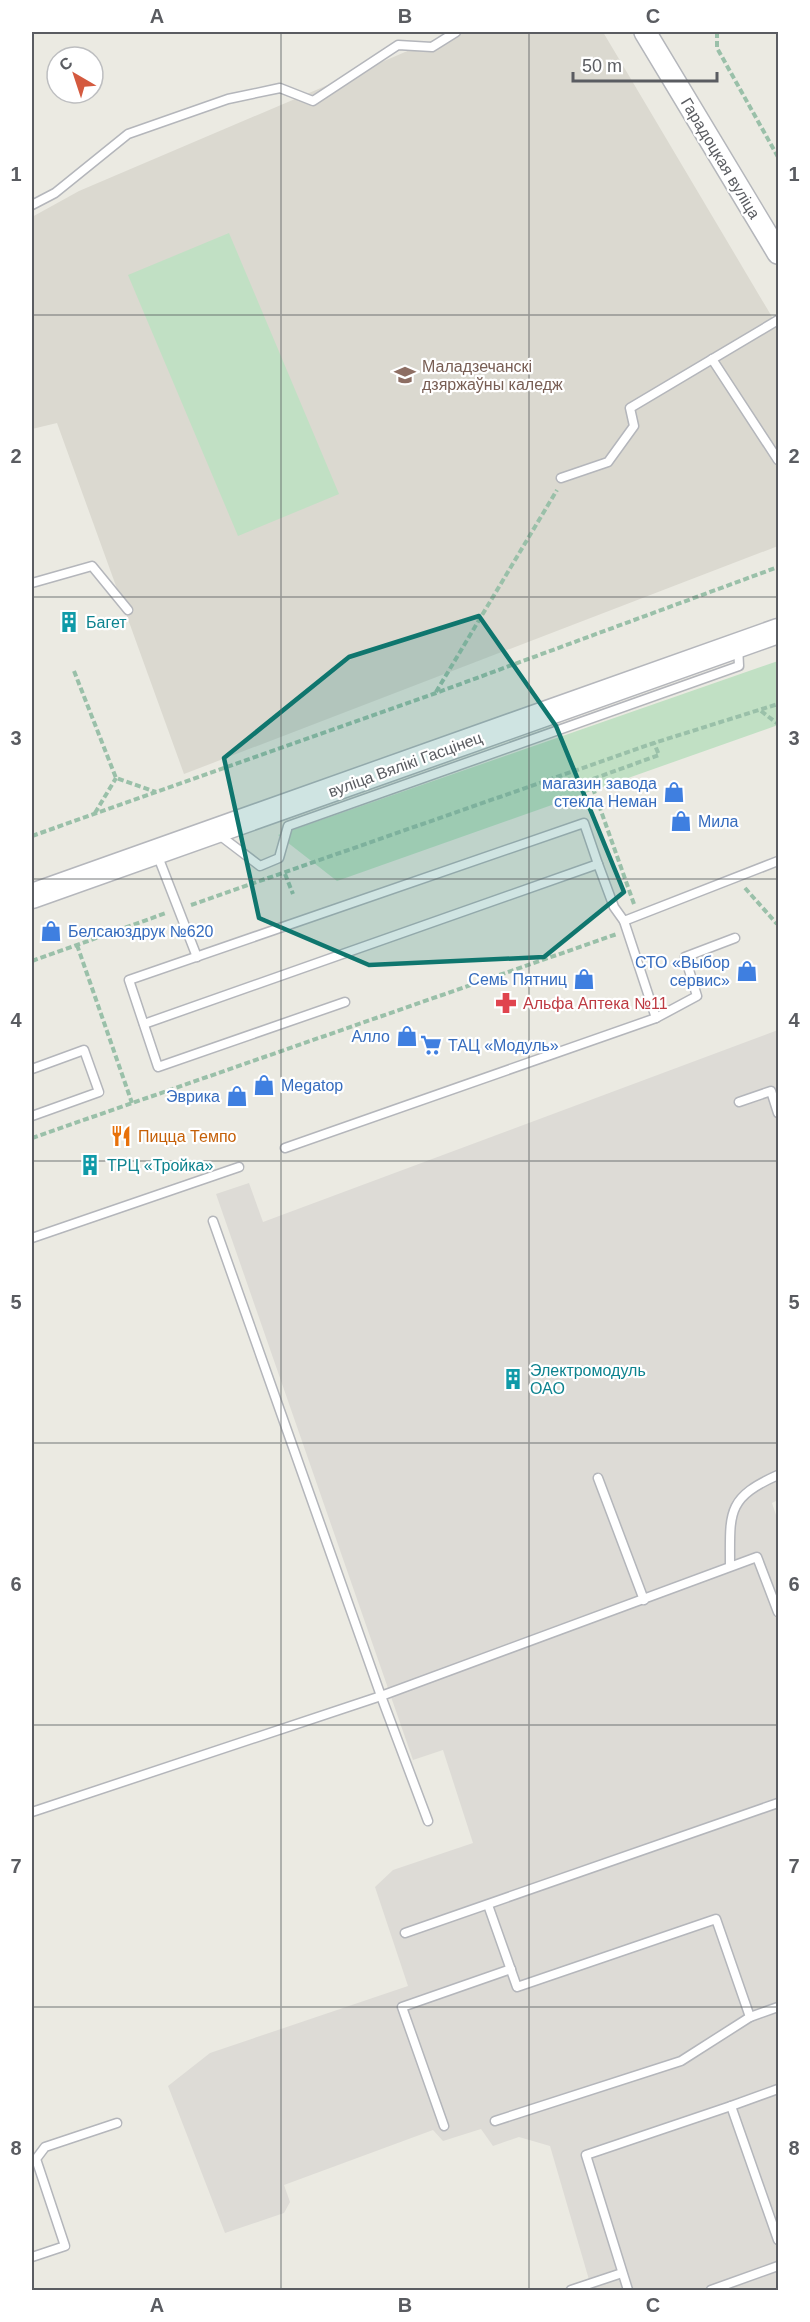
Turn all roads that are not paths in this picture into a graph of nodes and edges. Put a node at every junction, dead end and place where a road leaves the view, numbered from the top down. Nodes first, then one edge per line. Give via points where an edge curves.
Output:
1 (456, 32) edge
2 (645, 32) edge
3 (32, 206) edge
4 (778, 253) edge
5 (778, 320) edge
6 (712, 359) junction
7 (778, 459) edge
8 (561, 478) road end
9 (32, 583) edge
10 (128, 610) dead end
11 (778, 631) edge
12 (737, 646) junction
13 (215, 832) junction
14 (156, 851) junction
15 (778, 861) edge
16 (598, 864) junction
17 (32, 896) edge
18 (624, 921) junction
19 (735, 938) dead end
20 (197, 957) junction
21 (345, 1002) dead end
22 (656, 1018) junction
23 (144, 1024) junction
24 (32, 1069) edge
25 (739, 1102) dead end
26 (778, 1113) edge
27 (32, 1116) edge
28 (285, 1148) dead end
29 (238, 1167) dead end
30 (213, 1221) dead end
31 (32, 1238) edge
32 (778, 1475) edge
33 (598, 1478) dead end
34 (730, 1566) junction
35 (644, 1600) junction
36 (778, 1612) edge
37 (381, 1696) junction
38 (778, 1803) edge
39 (32, 1812) edge
40 (428, 1821) dead end
41 (488, 1905) junction
42 (405, 1934) dead end
43 (511, 1969) junction
44 (778, 2007) edge
45 (750, 2017) junction
46 (778, 2089) edge
47 (731, 2106) junction
48 (495, 2121) dead end
49 (117, 2123) dead end
50 (444, 2126) dead end
51 (778, 2240) edge
52 (32, 2258) edge
53 (778, 2266) edge
54 (622, 2273) junction
55 (572, 2290) edge
56 (628, 2290) edge
57 (711, 2290) edge

1 - 3 lane via 432,47 398,45 313,100 280,88 228,99 128,134 55,193
2 - 4 street, Гарадоцкая вуліца
5 - 6 lane
6 - 7 lane
6 - 8 lane via 630,408 634,426 608,462
9 - 10 lane via 92,566
11 - 12 main road, вуліца Вялікі Гасцінец
12 - 13 main road, вуліца Вялікі Гасцінец
12 - 13 lane via 739,666 288,826 279,858 260,866
13 - 14 main road, вуліца Вялікі Гасцінец
14 - 17 main road, вуліца Вялікі Гасцінец
14 - 20 lane
15 - 18 lane
16 - 18 lane via 614,907
16 - 20 lane via 584,823
16 - 23 lane
18 - 22 lane
19 - 22 lane via 685,957 697,996
20 - 23 lane via 129,980
21 - 23 lane via 158,1067
22 - 28 lane
24 - 27 lane via 84,1050 99,1092
25 - 26 lane via 771,1091
29 - 31 lane
30 - 37 lane
32 - 34 lane via 750,1488 730,1516
33 - 35 lane
34 - 35 lane
34 - 36 lane via 757,1557
35 - 37 lane
37 - 39 lane
37 - 40 lane
38 - 41 lane
41 - 42 lane
41 - 43 lane
43 - 45 lane via 517,1987 716,1919
43 - 50 lane via 402,2007
44 - 45 lane
45 - 48 lane via 681,2061
46 - 47 lane
47 - 51 lane
47 - 54 lane via 586,2155
49 - 52 lane via 45,2147 36,2158 65,2246
53 - 57 lane
54 - 55 lane
54 - 56 lane

